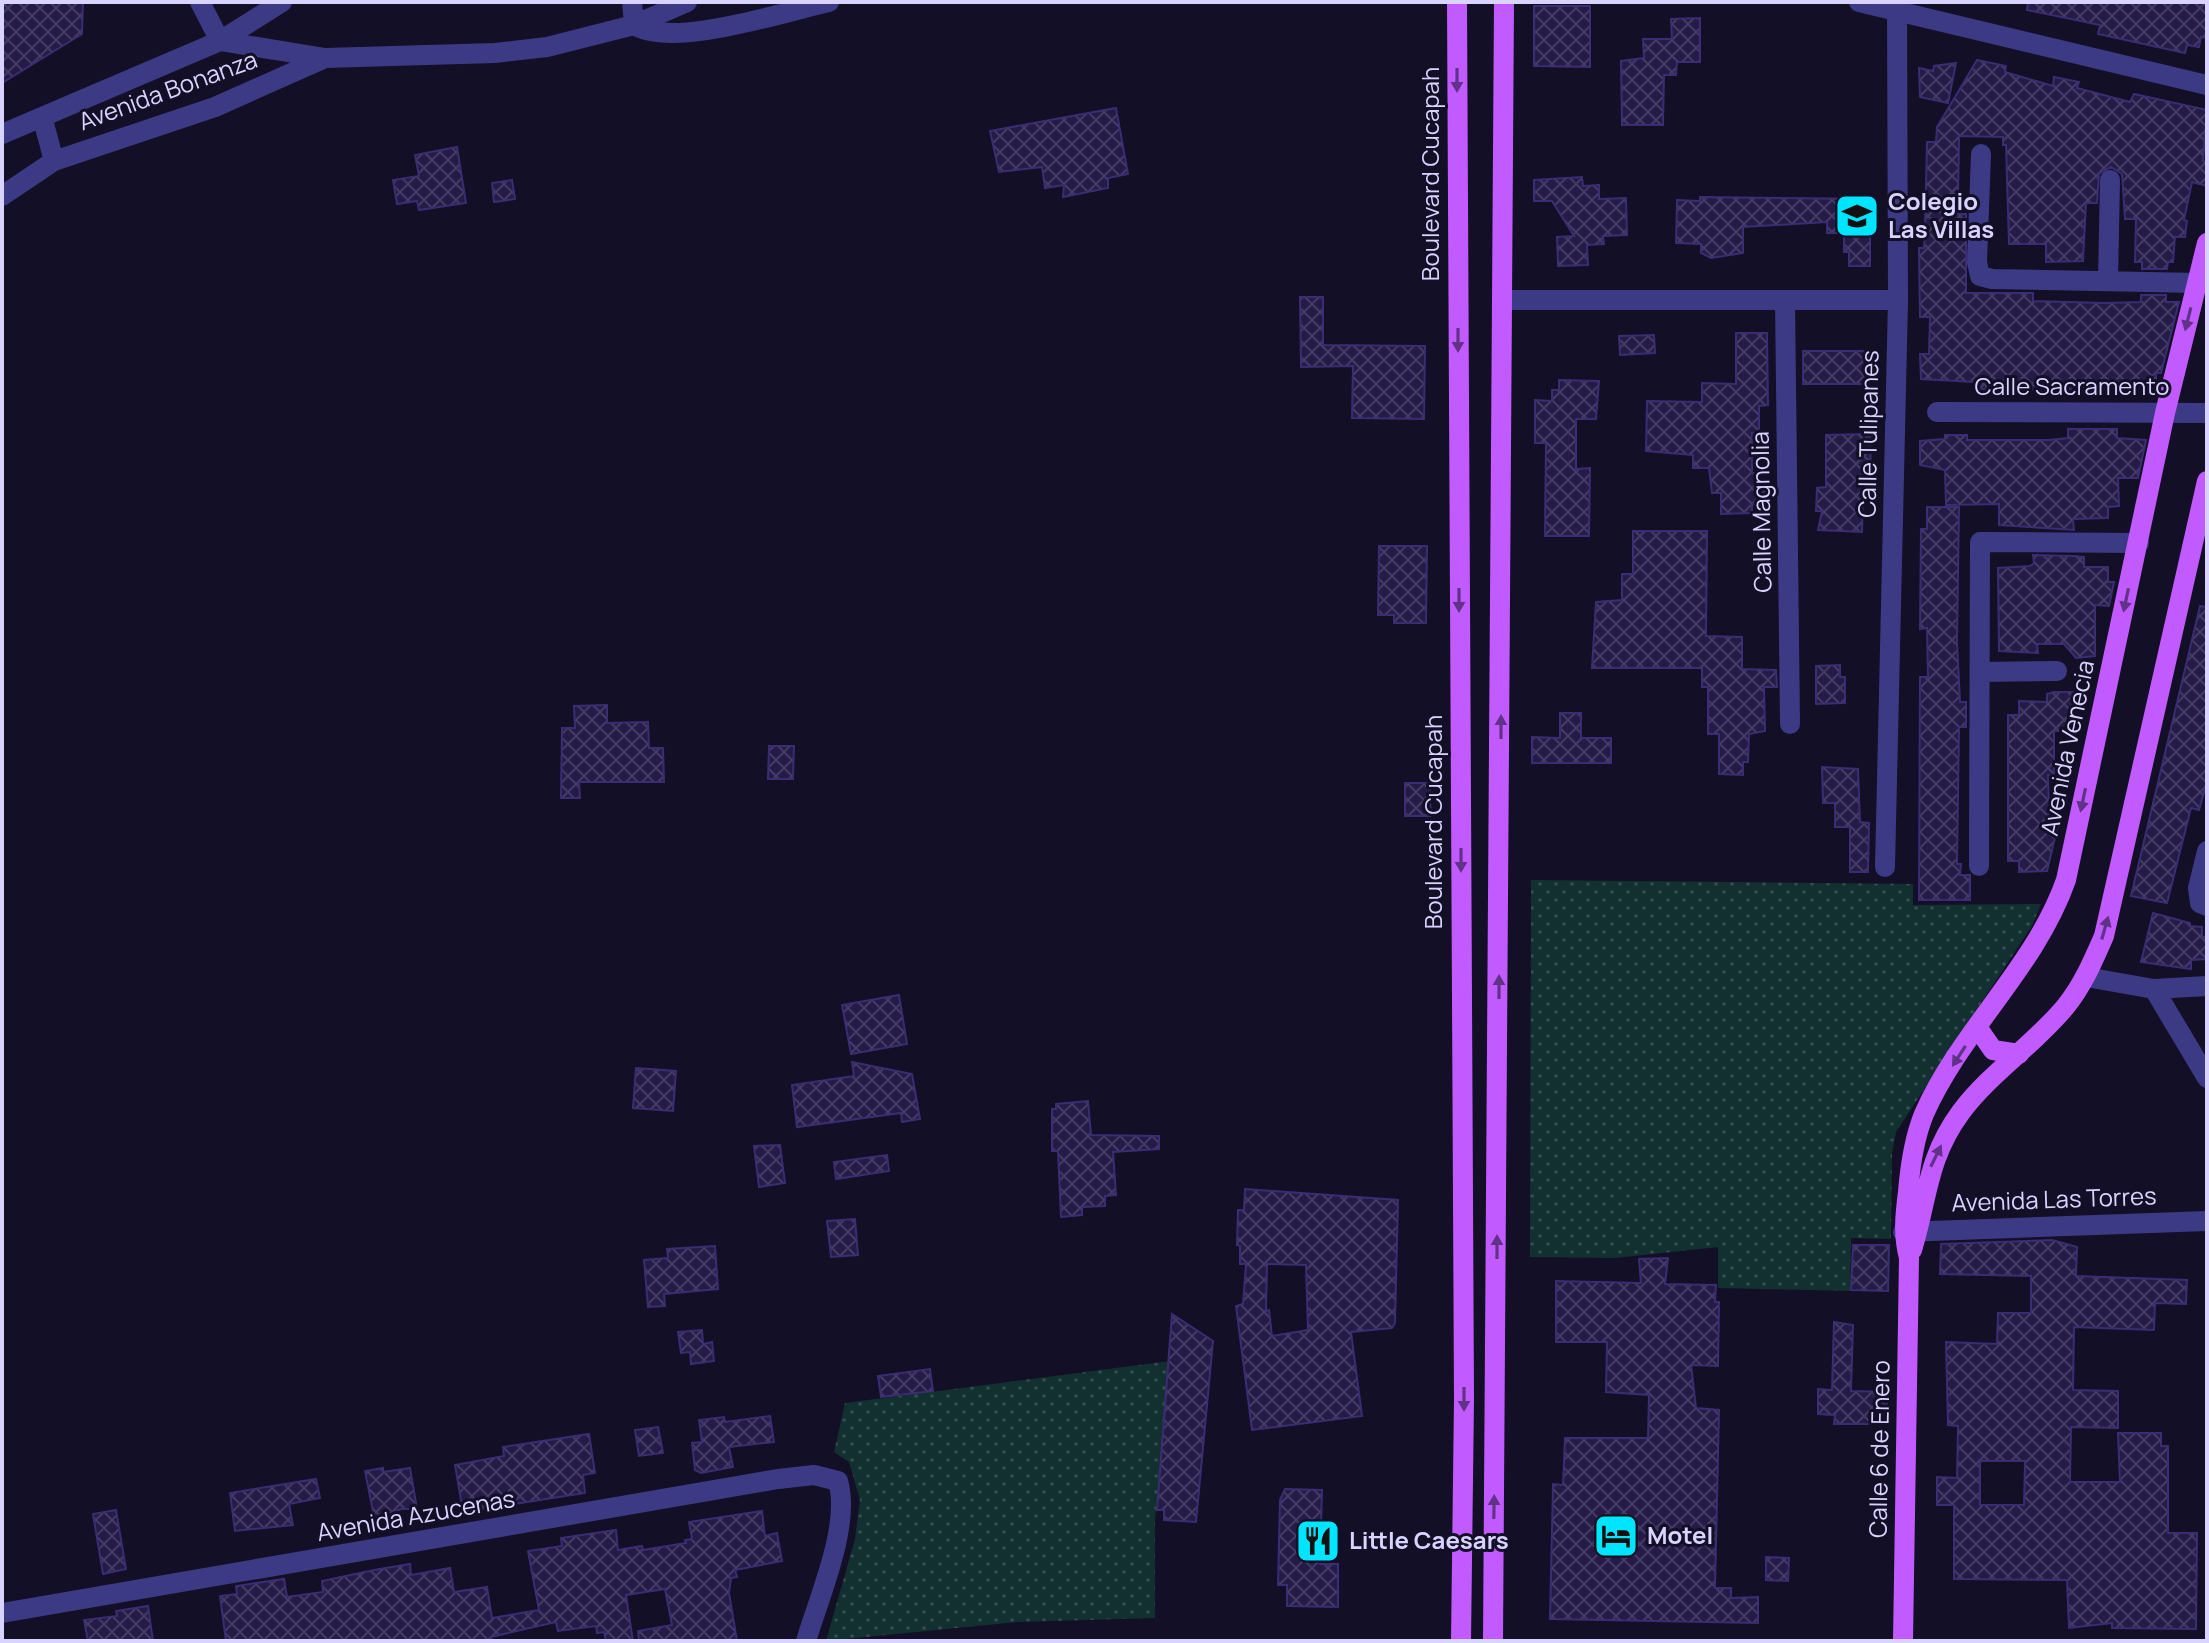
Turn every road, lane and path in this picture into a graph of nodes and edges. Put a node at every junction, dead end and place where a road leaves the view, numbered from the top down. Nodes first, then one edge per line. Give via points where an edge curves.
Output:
1 (282, 2) edge
2 (632, 2) edge
3 (687, 2) edge
4 (829, 2) edge
5 (1457, 2) edge
6 (1504, 2) edge
7 (1859, 2) edge
8 (202, 3) edge
9 (1897, 6) edge
10 (634, 25) junction
11 (220, 41) junction
12 (325, 58) junction
13 (2207, 85) edge
14 (43, 120) junction
15 (2, 134) edge
16 (1981, 154) dead end
17 (54, 161) junction
18 (2110, 180) dead end
19 (2, 196) edge
20 (2207, 243) edge
21 (2108, 281) junction
22 (2197, 283) junction
23 (1504, 300) junction
24 (1785, 300) junction
25 (1898, 300) junction
26 (1937, 412) dead end
27 (2165, 413) junction
28 (2207, 413) edge
29 (2207, 481) edge
30 (2139, 543) junction
31 (2200, 546) edge
32 (2057, 671) dead end
33 (1981, 672) junction
34 (1790, 724) dead end
35 (2207, 851) edge
36 (1979, 866) dead end
37 (1885, 867) dead end
38 (2207, 906) edge
39 (2086, 977) junction
40 (2207, 986) edge
41 (2154, 989) junction
42 (1977, 1027) junction
43 (2019, 1054) junction
44 (2207, 1078) edge
45 (2207, 1221) edge
46 (1910, 1231) junction
47 (2, 1613) edge
48 (806, 1641) edge
49 (1461, 1641) edge
50 (1493, 1641) edge
51 (1903, 1641) edge

1 - 11 street
2 - 10 street
3 - 10 street, Avenida Bonanza
4 - 10 street via 682,35 646,33
5 -> 49 main road, Boulevard Cucapah
6 - 23 main road
7 - 9 street
8 - 11 street
9 - 13 street
9 - 25 street, Calle Tulipanes
10 - 12 street, Avenida Bonanza via 547,47 495,53
11 - 12 street
11 - 14 street
12 - 17 street, Avenida Bonanza via 215,107
14 - 15 street
14 - 17 street
16 - 21 street via 1980,276
17 - 19 street, Avenida Bonanza
18 - 21 street
20 - 22 main road, Avenida Venecia
21 - 22 street
22 -> 27 main road, Avenida Venecia
23 - 24 street
50 -> 23 main road
24 - 25 street
24 - 34 street, Calle Magnolia
25 - 37 street, Calle Tulipanes
26 - 27 street, Calle Sacramento
27 - 28 street, Calle Sacramento
27 - 30 main road, Avenida Venecia
29 - 31 main road
30 - 33 street via 1980,542
30 -> 42 main road, Avenida Venecia via 2066,880 2043,931
39 -> 31 main road via 2104,936
32 - 33 street
33 - 36 street
35 - 38 street via 2198,888 2200,903
39 - 41 street
39 - 43 main road
40 - 41 street
41 - 44 street
42 - 43 main road via 1993,1050
42 -> 46 main road, Avenida Venecia via 1923,1116 1909,1182
46 -> 43 main road via 1946,1135 1982,1087
45 - 46 street, Avenida Las Torres
46 - 51 main road, Calle 6 de Enero
47 - 48 street, Avenida Azucenas via 814,1475 838,1481 842,1495 839,1528

